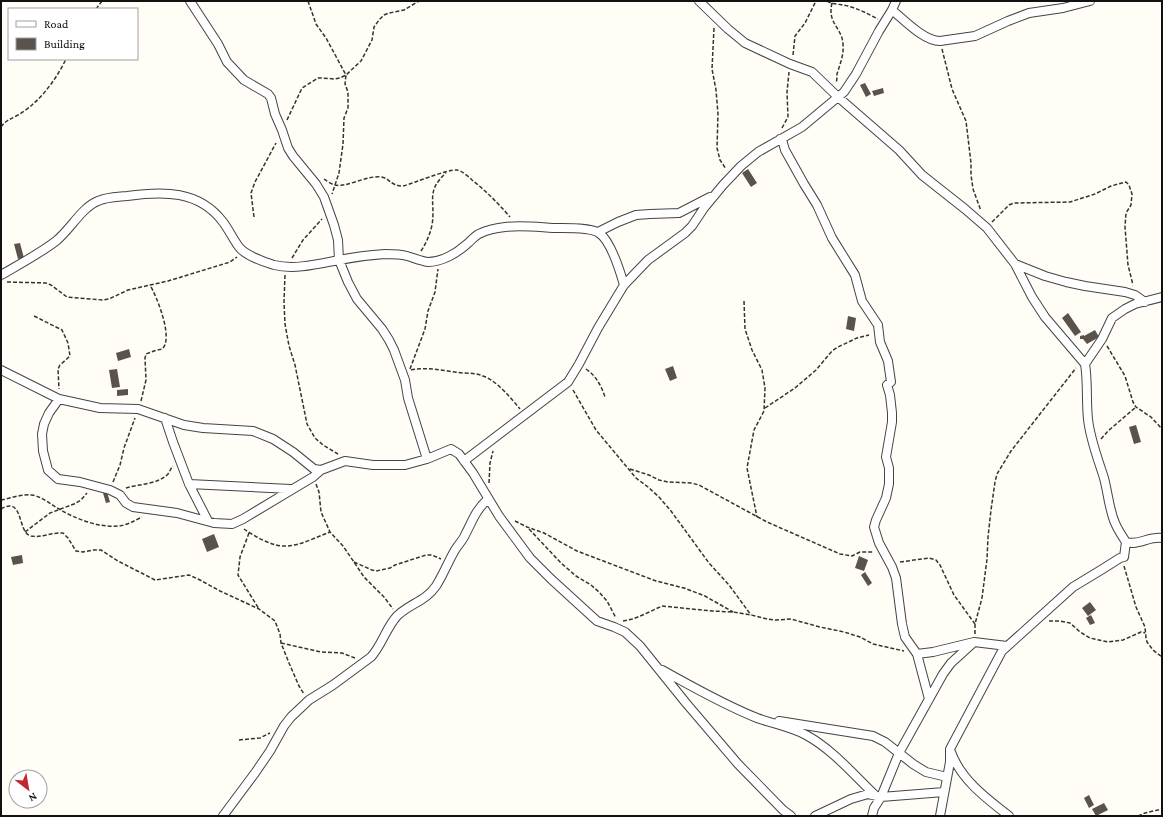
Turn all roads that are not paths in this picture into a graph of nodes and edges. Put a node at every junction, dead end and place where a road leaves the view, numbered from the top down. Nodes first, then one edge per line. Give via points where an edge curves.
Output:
1 (190, 1) edge
2 (699, 1) edge
3 (896, 1) edge
4 (1090, 1) edge
5 (892, 10) junction
6 (836, 94) junction
7 (780, 139) junction
8 (715, 195) junction
9 (598, 232) junction
10 (339, 260) junction
11 (1015, 264) junction
12 (1, 275) edge
13 (624, 285) junction
14 (1162, 297) edge
15 (1145, 302) junction
16 (1084, 362) junction
17 (1, 370) edge
18 (59, 399) junction
19 (165, 418) junction
20 (427, 459) junction
21 (464, 461) junction
22 (321, 470) junction
23 (189, 484) junction
24 (291, 489) junction
25 (488, 499) junction
26 (208, 521) junction
27 (1162, 538) edge
28 (1126, 542) junction
29 (974, 642) junction
30 (1007, 646) junction
31 (917, 654) junction
32 (658, 668) junction
33 (929, 699) junction
34 (759, 718) junction
35 (950, 749) junction
36 (899, 753) junction
37 (947, 777) junction
38 (944, 792) junction
39 (878, 796) junction
40 (874, 808) junction
41 (222, 816) edge
42 (791, 816) edge
43 (816, 816) edge
44 (872, 816) edge
45 (877, 816) edge
46 (940, 816) edge
47 (1009, 816) edge

1 - 10 street via 227,62 244,80 271,98 288,148 324,197 338,240
2 - 6 street via 745,43 812,72
3 - 5 street
4 - 5 street via 1019,16 975,36 940,41 927,37
5 - 6 street via 849,85
6 - 7 street via 802,127
6 - 11 street via 899,150 922,175 987,228
7 - 8 street via 741,166
7 - 31 street via 817,205 832,238 855,275 862,301 878,325 880,342 888,361 891,382 887,385 892,422 886,458 889,484 874,527 896,578 905,637
8 - 9 street via 679,213 636,215
8 - 13 street via 685,233 648,260
9 - 10 street via 577,228 494,228 475,236 462,248 439,260 426,262 408,256 385,254
9 - 13 street via 618,264
10 - 12 street via 307,266 277,266 244,252 220,218 195,200 170,193 153,193 99,200 58,239 26,262
10 - 20 street via 357,299 382,330 394,350
11 - 15 street via 1066,282 1125,292
11 - 16 street via 1046,317
13 - 21 street via 568,382
14 - 15 street
15 - 16 street via 1125,309 1112,318 1098,345
16 - 28 street via 1088,421 1111,511
17 - 18 street
18 - 19 street via 100,408 138,409
18 - 26 street via 49,413 42,434 48,470 64,480 113,491 133,507 177,513
19 - 22 street via 203,428 252,431 273,439 314,469
19 - 23 street
20 - 21 street via 451,449
20 - 22 street via 405,465 374,465 345,461
21 - 25 street via 474,473
22 - 24 street
23 - 24 street
23 - 26 street
24 - 26 street via 232,524
25 - 32 street via 540,569 597,621 625,632
25 - 41 street via 476,512 466,535 430,594 398,615 376,652 364,663 309,700 291,717 255,773
27 - 28 street via 1156,537 1131,544
28 - 30 street via 1124,557 1073,587
29 - 30 street
29 - 31 street
29 - 33 street via 947,667
30 - 35 street
31 - 33 street
32 - 34 street via 706,694
32 - 42 street via 738,764
33 - 36 street
34 - 36 street via 873,736
34 - 39 street via 800,733 819,744
35 - 37 street
35 - 47 street via 959,769 968,780
36 - 37 street via 926,772
36 - 39 street
37 - 38 street
38 - 39 street
38 - 46 street
39 - 40 street
39 - 43 street via 862,795
40 - 44 street
40 - 45 street

